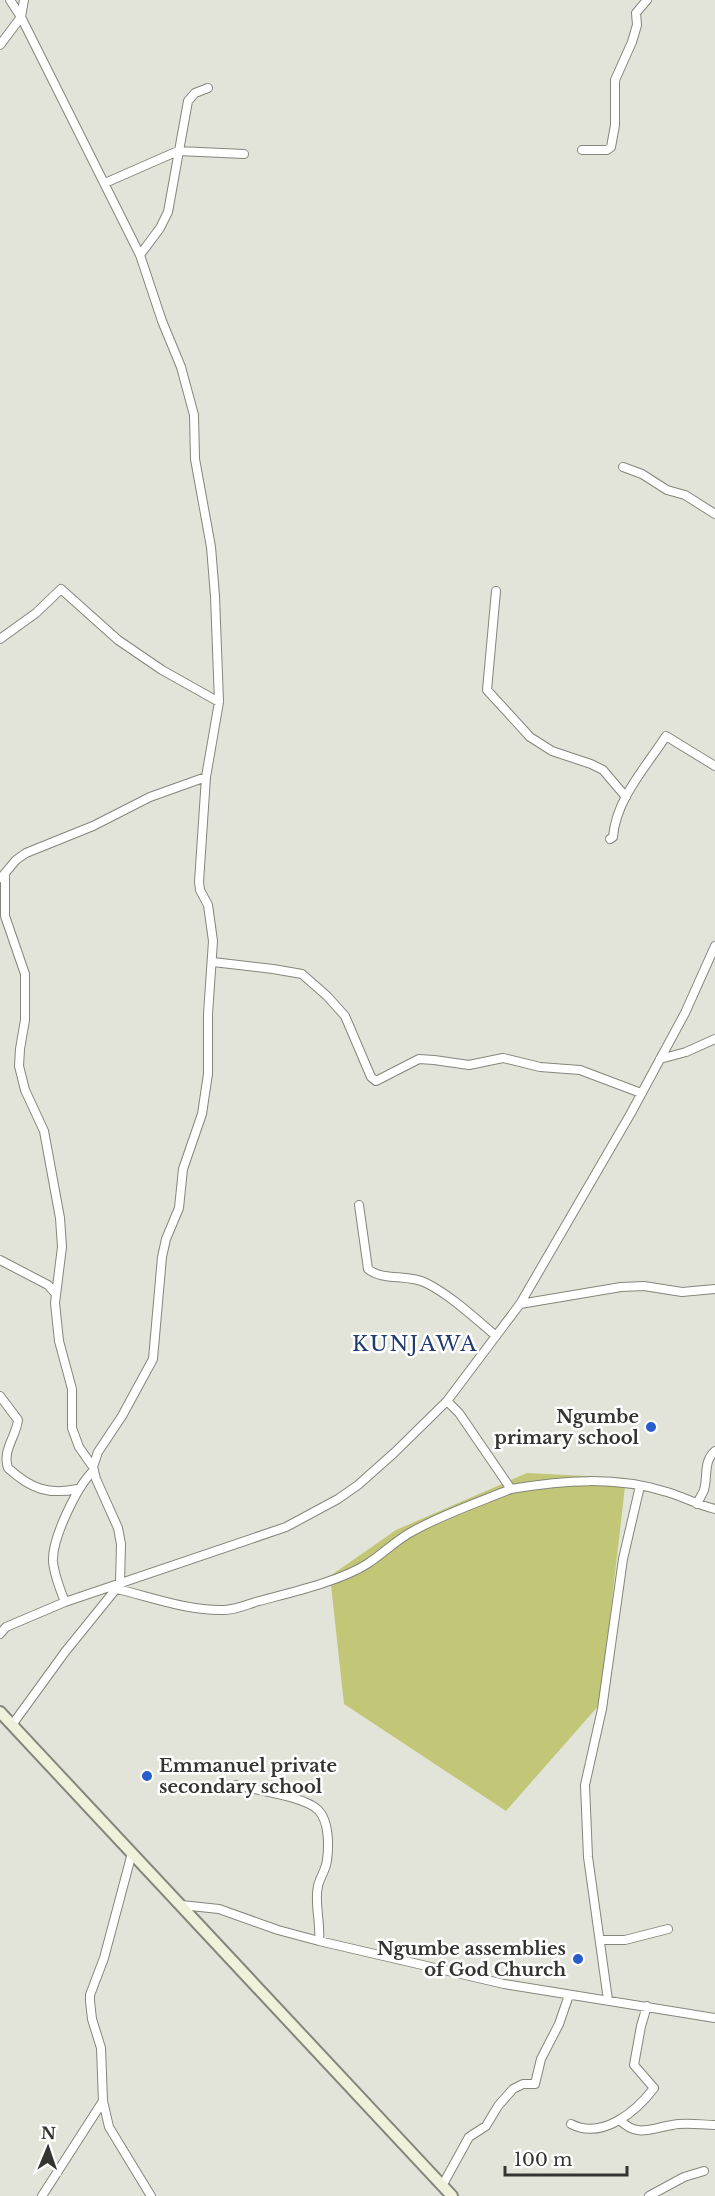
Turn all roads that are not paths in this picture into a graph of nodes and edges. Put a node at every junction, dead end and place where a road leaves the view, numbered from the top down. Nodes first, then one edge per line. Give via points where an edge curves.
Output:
1 (10, 0) edge
2 (24, 0) edge
3 (647, 0) edge
4 (21, 17) junction
5 (0, 45) edge
6 (208, 88) dead end
7 (582, 150) dead end
8 (178, 151) junction
9 (244, 154) dead end
10 (105, 183) junction
11 (140, 255) junction
12 (623, 467) dead end
13 (715, 514) edge
14 (496, 591) dead end
15 (0, 639) edge
16 (219, 702) junction
17 (715, 766) edge
18 (206, 777) junction
19 (626, 798) junction
20 (610, 839) dead end
21 (3, 878) edge
22 (715, 946) edge
23 (213, 962) junction
24 (715, 1039) edge
25 (660, 1059) junction
26 (641, 1093) junction
27 (359, 1205) dead end
28 (0, 1260) edge
29 (715, 1289) edge
30 (55, 1293) junction
31 (520, 1304) junction
32 (496, 1336) junction
33 (0, 1396) edge
34 (447, 1401) junction
35 (715, 1451) edge
36 (93, 1469) junction
37 (640, 1486) junction
38 (78, 1489) junction
39 (512, 1489) junction
40 (697, 1504) junction
41 (715, 1509) edge
42 (118, 1586) junction
43 (65, 1602) junction
44 (0, 1634) edge
45 (1, 1715) edge
46 (12, 1725) junction
47 (236, 1785) dead end
48 (132, 1853) junction
49 (181, 1905) junction
50 (668, 1929) dead end
51 (600, 1940) junction
52 (319, 1941) junction
53 (569, 1995) junction
54 (608, 2000) junction
55 (647, 2006) junction
56 (715, 2018) edge
57 (103, 2101) junction
58 (620, 2120) junction
59 (571, 2124) dead end
60 (715, 2125) edge
61 (704, 2171) dead end
62 (442, 2186) junction
63 (42, 2196) edge
64 (152, 2196) edge
65 (452, 2196) edge
66 (649, 2196) edge

1 - 4 street
2 - 4 street
3 - 7 street via 636,13 632,42 615,80 611,147
4 - 5 street
4 - 10 street
6 - 8 street via 188,101
8 - 9 street
8 - 10 street
8 - 11 street via 168,212
10 - 11 street
11 - 16 street via 181,367 194,415 196,467 211,547
12 - 13 street via 667,490 686,495
14 - 19 street via 487,690 530,737 552,751 603,770
15 - 16 street via 61,590 125,645
16 - 18 street
17 - 19 street via 666,736
18 - 21 street via 150,797 26,853
18 - 23 street via 199,882 208,905
19 - 20 street
21 - 30 street via 10,937 25,969 20,1074 44,1131 60,1218 62,1247
22 - 25 street
23 - 26 street via 302,974 345,1016 376,1081 419,1059 469,1065 503,1058 540,1067 580,1070
23 - 36 street via 208,1074 202,1114 183,1168 179,1208 162,1257 153,1359 98,1452
24 - 25 street
25 - 26 street
26 - 31 street
27 - 32 street via 368,1269 372,1273 407,1276 426,1283
28 - 30 street
29 - 31 street via 682,1292 621,1287
30 - 36 street via 59,1341 72,1389 72,1428
31 - 32 street
32 - 34 street
33 - 38 street via 18,1420 8,1449 9,1468 44,1490
34 - 39 street
34 - 42 street via 358,1485 313,1514 255,1539
35 - 40 street via 710,1455
36 - 38 street
36 - 42 street via 118,1528
37 - 39 street via 585,1480
37 - 40 street
37 - 51 street via 623,1559 602,1709 585,1785 588,1857
38 - 43 street via 53,1556 54,1572
39 - 42 street via 415,1529 348,1574 228,1610 188,1606
40 - 41 street
42 - 43 street
42 - 46 street
43 - 44 street via 6,1627
45 - 46 main road
46 - 48 main road
47 - 52 street via 295,1799 320,1811 328,1851 318,1888
48 - 49 main road
48 - 57 street via 90,1995 101,2048
49 - 52 street via 219,1909
49 - 62 main road
50 - 51 street via 625,1940
51 - 54 street
52 - 53 street
53 - 54 street
53 - 62 street via 541,2058 535,2084 513,2089 486,2126 469,2137
54 - 55 street
55 - 56 street
55 - 58 street via 634,2065 654,2088
57 - 63 street
57 - 64 street via 109,2127
58 - 59 street via 596,2128
58 - 60 street via 628,2129 641,2131 673,2125
61 - 66 street
62 - 65 main road

